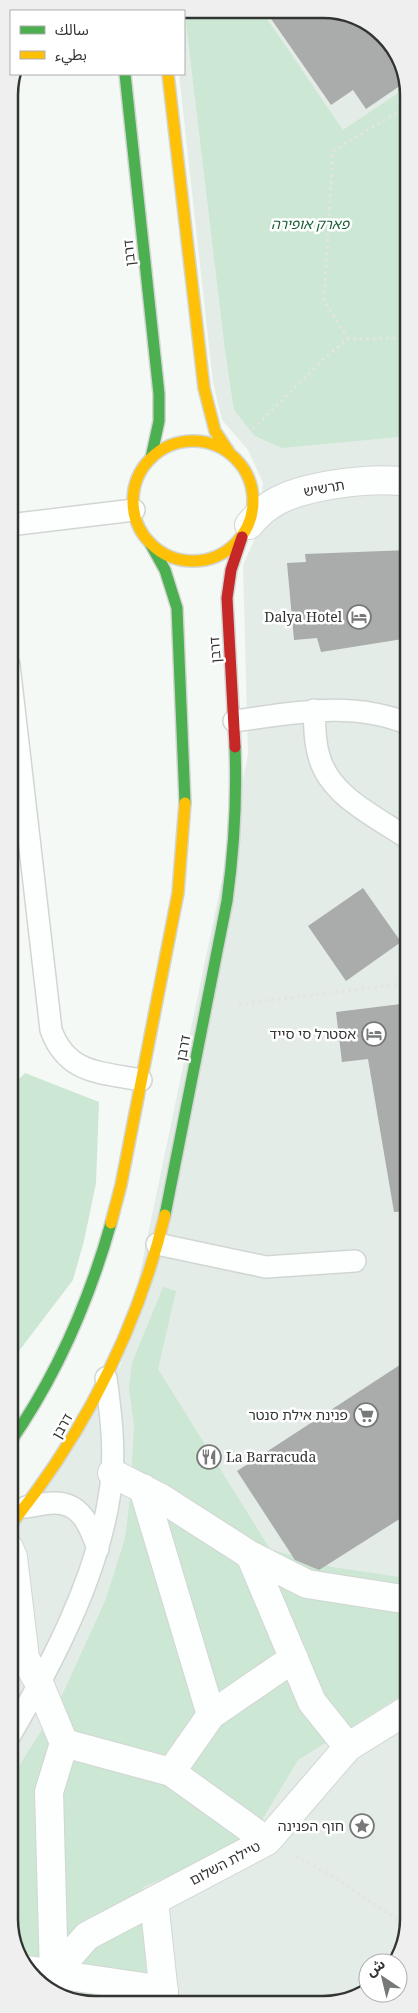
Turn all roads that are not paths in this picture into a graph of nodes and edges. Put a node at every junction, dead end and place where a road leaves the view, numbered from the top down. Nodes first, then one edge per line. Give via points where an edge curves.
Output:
1 (125, 75) edge
2 (168, 75) edge
3 (229, 452) junction
4 (151, 458) junction
5 (400, 482) edge
6 (134, 510) junction
7 (18, 524) edge
8 (245, 531) junction
9 (150, 543) junction
10 (314, 710) junction
11 (234, 721) junction
12 (400, 721) edge
13 (18, 745) edge
14 (400, 834) edge
15 (141, 1080) junction
16 (157, 1244) junction
17 (355, 1260) dead end
18 (106, 1378) junction
19 (18, 1431) edge
20 (112, 1473) junction
21 (143, 1488) junction
22 (26, 1507) junction
23 (18, 1516) edge
24 (98, 1549) junction
25 (250, 1555) junction
26 (18, 1599) edge
27 (400, 1599) edge
28 (294, 1658) junction
29 (39, 1683) junction
30 (211, 1715) junction
31 (400, 1715) edge
32 (18, 1721) edge
33 (64, 1743) junction
34 (348, 1747) junction
35 (171, 1772) junction
36 (267, 1840) junction
37 (154, 1901) junction
38 (49, 1980) edge
39 (165, 1996) edge

1 - 4 street, דרבן via 159,394 159,422
2 - 3 street via 204,388 215,431
3 - 4 street via 204,442 185,441 167,447
3 - 8 street via 242,465 254,498
4 - 6 street via 136,482
5 - 8 street, תרשיש via 370,480 294,494 273,504
6 - 7 lane
6 - 9 street via 139,528
8 - 9 street via 220,555 202,561 174,558
8 - 11 street, דרבן via 231,570 227,598
9 - 15 street via 165,570 177,608 186,790 178,893
10 - 11 lane
10 - 12 lane via 360,710
10 - 14 lane via 317,749 328,776 349,798
11 - 16 street, דרבן via 236,791 227,901 170,1197
13 - 15 lane via 50,1030 55,1043 74,1063 86,1069
15 - 19 street via 121,1185 105,1244 54,1370
16 - 17 lane via 266,1267
16 - 18 street, דרבן via 128,1330
18 - 20 lane
18 - 22 street, דרבן via 66,1451
20 - 21 street
20 - 24 lane
21 - 25 street
21 - 30 street
22 - 23 street, דרבן
22 - 24 lane via 55,1503 71,1506 84,1517
24 - 29 lane
25 - 27 street via 307,1584
25 - 28 street
26 - 29 street via 25,1658
28 - 30 street
28 - 34 street via 312,1702
29 - 32 lane
29 - 33 street
30 - 35 street
31 - 34 street, טיילת השלום
33 - 35 street
33 - 38 street via 49,1792
34 - 36 street, טיילת השלום
35 - 36 street
36 - 37 street, טיילת השלום
37 - 38 street, טיילת השלום via 87,1936
37 - 39 street
38 - 39 street

